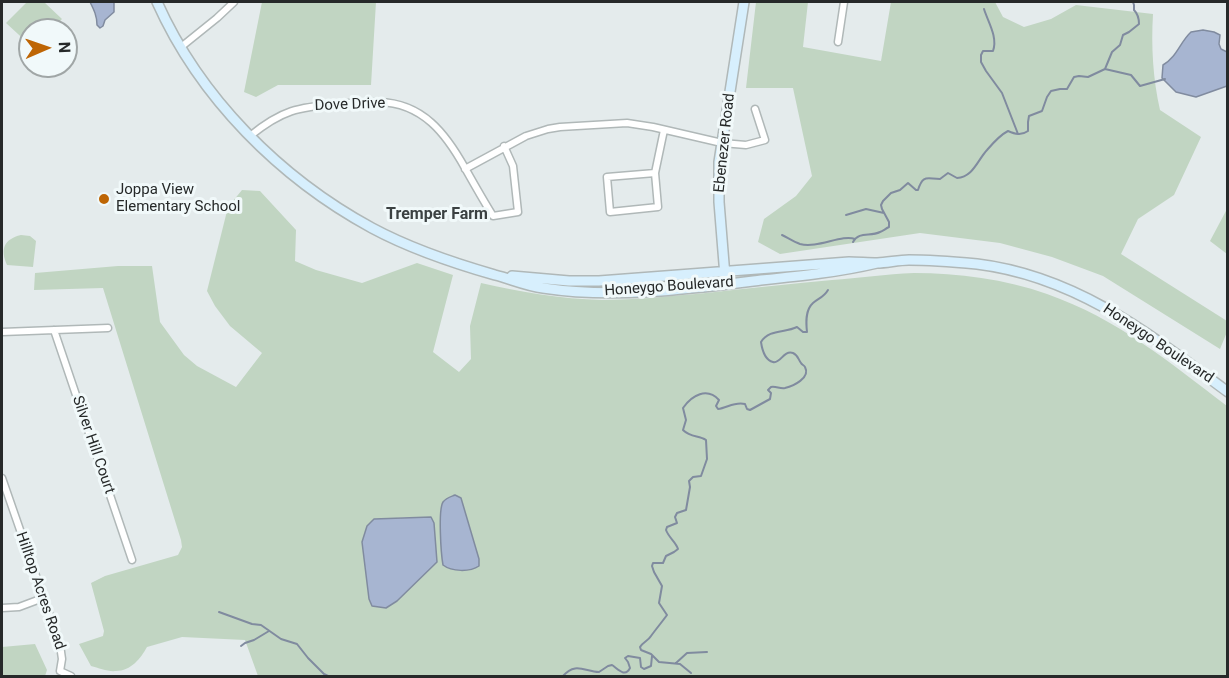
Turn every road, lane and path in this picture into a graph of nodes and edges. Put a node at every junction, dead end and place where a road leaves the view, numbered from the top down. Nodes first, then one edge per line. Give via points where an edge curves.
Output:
1 (157, 2) edge
2 (234, 2) edge
3 (744, 2) edge
4 (844, 2) edge
5 (838, 42) dead end
6 (181, 47) junction
7 (756, 110) dead end
8 (664, 130) junction
9 (250, 136) junction
10 (722, 143) junction
11 (504, 146) junction
12 (465, 169) junction
13 (655, 173) junction
14 (877, 263) junction
15 (724, 271) junction
16 (498, 275) junction
17 (726, 284) junction
18 (108, 328) dead end
19 (54, 330) junction
20 (2, 332) edge
21 (1227, 392) edge
22 (2, 478) edge
23 (132, 560) dead end
24 (43, 598) junction
25 (2, 608) edge
26 (71, 676) edge

1 - 6 main road, Honeygo Boulevard
2 - 6 street
3 - 10 main road, Ebenezer Road
4 - 5 street
6 - 9 main road, Honeygo Boulevard via 206,85
7 - 10 street via 765,140 746,146
8 - 10 street
8 - 11 street via 627,123 560,127
8 - 13 street
9 - 12 street, Dove Drive via 275,119 307,106 380,102 405,107 430,121 440,129
9 - 16 main road, Honeygo Boulevard via 304,184 374,229 434,255
10 - 15 main road, Ebenezer Road via 718,193
11 - 12 street
11 - 12 street, Dove Drive via 513,166 518,213 493,216
13 - 13 street via 658,207 610,212 607,177
14 - 15 main road, Honeygo Boulevard
14 - 17 main road, Honeygo Boulevard via 851,270
14 - 21 main road, Honeygo Boulevard via 926,260 979,265 1063,287 1116,313
15 - 16 main road, Honeygo Boulevard via 598,281
15 - 17 main road, Ebenezer Road
16 - 17 main road, Honeygo Boulevard via 541,288 604,292
18 - 19 street
19 - 20 street
19 - 23 street, Silver Hill Court
22 - 24 street, Hilltop Acres Road
24 - 25 street via 19,607
24 - 26 street, Hilltop Acres Road via 61,652 60,671

